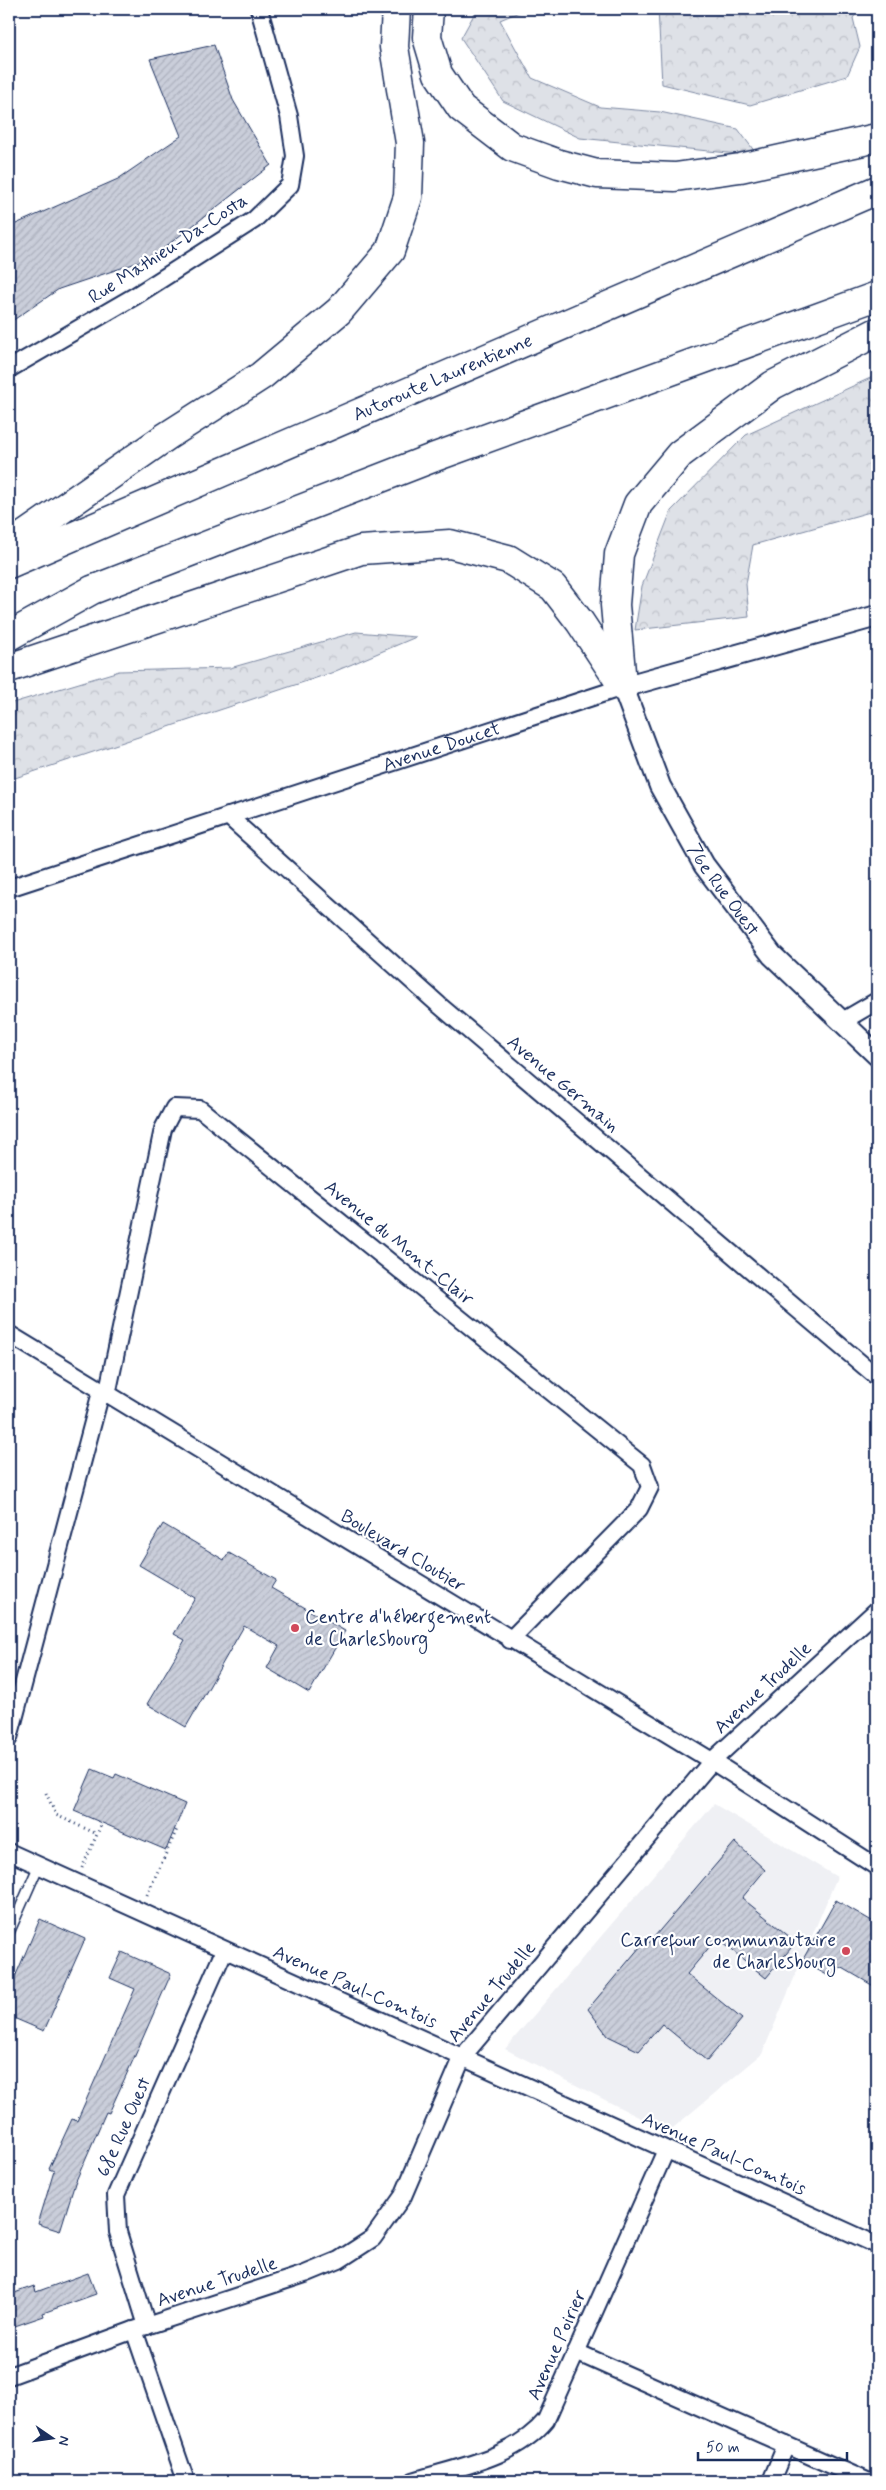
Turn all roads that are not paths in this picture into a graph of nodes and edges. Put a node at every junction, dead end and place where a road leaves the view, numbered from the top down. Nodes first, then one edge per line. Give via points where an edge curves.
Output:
1 (259, 9) edge
2 (396, 9) edge
3 (429, 9) edge
4 (877, 138) edge
5 (877, 190) edge
6 (877, 296) edge
7 (877, 332) edge
8 (9, 369) edge
9 (9, 546) edge
10 (9, 564) edge
11 (877, 616) edge
12 (9, 636) edge
13 (9, 668) edge
14 (623, 687) junction
15 (228, 816) junction
16 (9, 888) edge
17 (877, 1001) edge
18 (842, 1022) junction
19 (877, 1055) edge
20 (9, 1334) edge
21 (877, 1377) edge
22 (104, 1393) junction
23 (877, 1610) edge
24 (510, 1640) junction
25 (9, 1738) edge
26 (712, 1762) junction
27 (9, 1852) edge
28 (39, 1865) junction
29 (877, 1867) edge
30 (9, 1933) edge
31 (224, 1951) junction
32 (462, 2056) junction
33 (666, 2150) junction
34 (877, 2245) edge
35 (140, 2328) junction
36 (576, 2352) junction
37 (9, 2376) edge
38 (786, 2445) junction
39 (186, 2481) edge
40 (413, 2481) edge
41 (771, 2481) edge
42 (868, 2481) edge

1 - 8 street, Rue Mathieu-Da-Costa via 289,116 295,156 290,185 254,220 135,296
2 - 9 highway via 394,47 410,143 408,197 390,251 339,311 261,376
3 - 4 highway via 427,37 438,74 461,108 512,147 559,164 598,174 675,177 740,168
5 - 10 highway, Autoroute Laurentienne
6 - 12 highway via 435,457 101,586
7 - 14 highway via 773,386 680,454 638,504 618,562 615,605
11 - 14 street, Avenue Doucet
13 - 14 highway via 361,550 450,544 508,559 553,587
14 - 15 street, Avenue Doucet
14 - 18 street, 76e Rue Ouest via 660,786 704,865 772,955
15 - 16 street, Avenue Doucet
15 - 21 street, Avenue Germain via 446,1011
17 - 18 street
18 - 19 street, 76e Rue Ouest
20 - 22 street, Boulevard Cloutier
22 - 24 street, Boulevard Cloutier
22 - 24 street, Avenue du Mont-Clair via 163,1129 174,1108 200,1109 642,1465 650,1487 639,1509
22 - 25 street, Avenue du Mont-Clair
23 - 26 street, Avenue Trudelle
24 - 26 street, Boulevard Cloutier
26 - 29 street, Boulevard Cloutier
26 - 32 street, Avenue Trudelle
27 - 28 street, Avenue Paul-Comtois
28 - 30 lane
28 - 31 street, Avenue Paul-Comtois
31 - 32 street, Avenue Paul-Comtois
31 - 35 street, 68e Rue Ouest via 116,2195 118,2232
32 - 33 street, Avenue Paul-Comtois
32 - 35 street, Avenue Trudelle via 403,2196 373,2238 339,2260 305,2274
33 - 34 street, Avenue Paul-Comtois
33 - 36 street, Avenue Poirier
35 - 37 street, Avenue Trudelle
35 - 39 street, 68e Rue Ouest
36 - 38 street
36 - 40 street, Avenue Poirier via 546,2420 534,2434 498,2454
38 - 41 street
38 - 42 street

